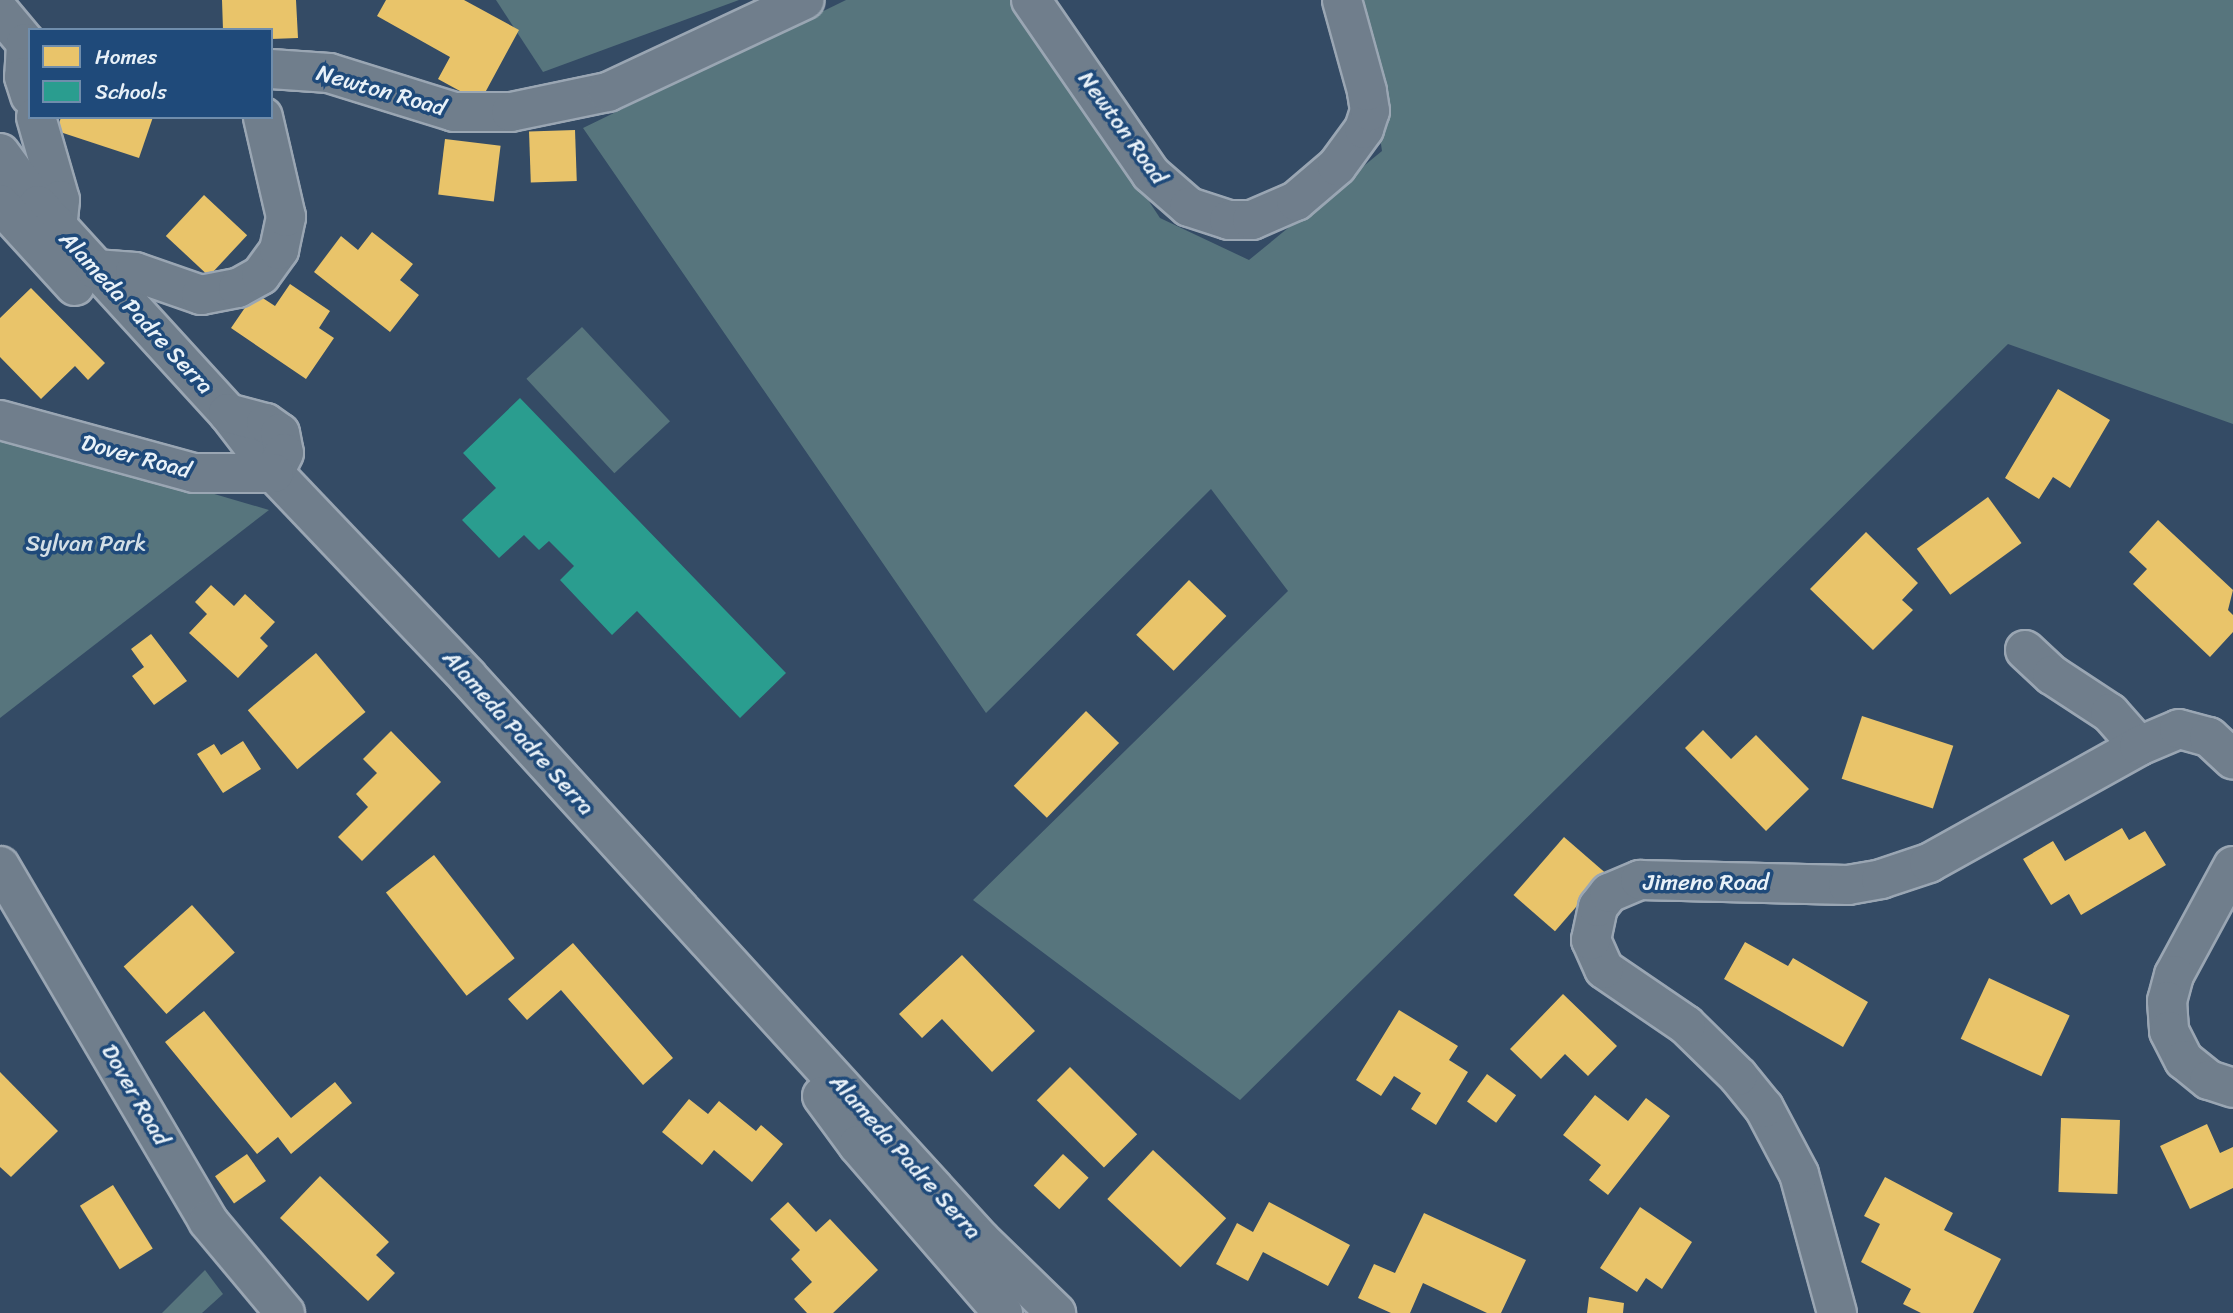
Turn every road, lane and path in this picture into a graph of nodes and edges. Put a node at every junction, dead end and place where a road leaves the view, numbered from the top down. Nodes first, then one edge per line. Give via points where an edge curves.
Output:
1 (804, 0) edge
2 (1031, 0) edge
3 (1342, 0) edge
4 (0, 12) edge
5 (28, 44) edge
6 (273, 69) edge
7 (28, 90) edge
8 (37, 119) edge
9 (263, 119) edge
10 (0, 153) edge
11 (0, 204) edge
12 (57, 227) junction
13 (95, 270) junction
14 (0, 419) edge
15 (274, 473) junction
16 (2025, 650) dead end
17 (2139, 746) junction
18 (2233, 759) edge
19 (0, 866) edge
20 (2233, 866) edge
21 (757, 998) junction
22 (2233, 1088) edge
23 (285, 1313) edge
24 (1003, 1313) edge
25 (1056, 1313) edge
26 (1837, 1313) edge

1 - 6 street, Newton Road via 608,92 511,112 454,112 329,73
2 - 3 street, Newton Road via 1151,174 1189,208 1229,220 1252,220 1296,201 1337,166 1364,130 1370,111 1367,92
4 - 5 street
5 - 7 street via 24,77
8 - 12 street via 60,200
9 - 13 street via 286,217 279,250 261,275 238,288 201,295 128,270
10 - 12 street, Alameda Padre Serra
11 - 15 street, Alameda Padre Serra via 222,440
12 - 13 street, Alameda Padre Serra
13 - 15 street, Alameda Padre Serra via 228,413
14 - 15 street, Dover Road via 194,473
15 - 21 street, Alameda Padre Serra via 467,676
16 - 17 street via 2052,675 2110,713
17 - 18 street, Jimeno Road via 2179,729 2195,731
17 - 26 street, Jimeno Road via 1929,863 1881,879 1848,885 1640,880 1609,893 1598,907 1591,940 1604,969 1686,1025 1764,1108 1799,1174
19 - 23 street, Dover Road via 208,1221
20 - 22 street via 2174,975 2167,1001 2169,1031 2184,1060 2209,1080
21 - 24 street, Alameda Padre Serra via 858,1145
21 - 25 street, Alameda Padre Serra via 1007,1269

